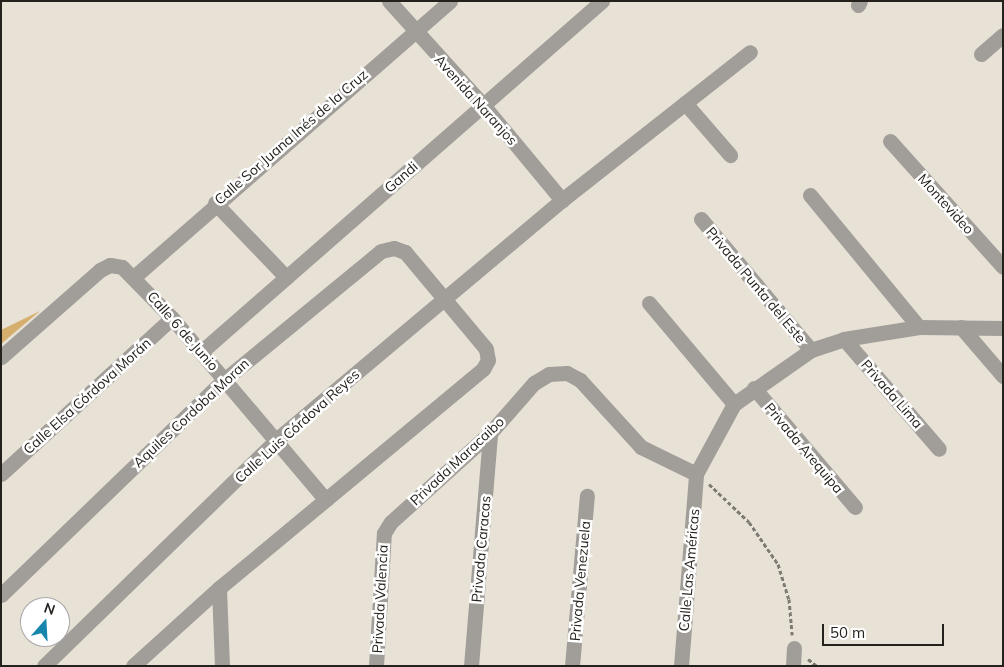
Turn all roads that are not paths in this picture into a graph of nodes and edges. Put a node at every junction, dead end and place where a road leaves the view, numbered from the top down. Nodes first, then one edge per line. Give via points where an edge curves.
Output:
1 (389, 1) edge
2 (450, 1) edge
3 (602, 1) edge
4 (414, 31) junction
5 (1003, 35) edge
6 (750, 52) dead end
7 (981, 54) dead end
8 (685, 103) junction
9 (483, 105) junction
10 (890, 141) dead end
11 (730, 155) dead end
12 (810, 195) dead end
13 (562, 200) junction
14 (215, 203) junction
15 (700, 219) dead end
16 (1003, 267) edge
17 (135, 276) junction
18 (286, 277) junction
19 (443, 299) junction
20 (649, 303) dead end
21 (172, 318) junction
22 (919, 327) junction
23 (961, 327) junction
24 (1003, 328) edge
25 (844, 339) junction
26 (811, 350) junction
27 (201, 352) junction
28 (1, 357) edge
29 (1003, 376) edge
30 (224, 380) junction
31 (754, 388) junction
32 (734, 404) junction
33 (490, 433) junction
34 (276, 440) junction
35 (939, 449) dead end
36 (1, 474) edge
37 (696, 474) junction
38 (587, 496) dead end
39 (326, 500) junction
40 (855, 507) dead end
41 (384, 533) joint
42 (219, 588) junction
43 (1, 595) edge
44 (794, 648) road end
45 (44, 666) edge
46 (133, 666) edge
47 (222, 666) edge
48 (376, 666) edge
49 (471, 666) edge
50 (572, 666) edge
51 (681, 666) edge
52 (793, 666) edge

1 - 4 street, Avenida Naranjos
2 - 4 street, Calle Sor Juana Inés de la Cruz
3 - 9 street, Gandi
4 - 9 street, Avenida Naranjos
4 - 14 street, Calle Sor Juana Inés de la Cruz
5 - 7 street
6 - 8 street, Calle Luis Córdova Reyes
8 - 11 street
8 - 13 street, Calle Luis Córdova Reyes
9 - 13 street, Avenida Naranjos
9 - 18 street, Gandi
10 - 16 street, Montevideo
12 - 22 street
13 - 19 street, Calle Luis Córdova Reyes
14 - 17 street, Calle Sor Juana Inés de la Cruz
14 - 18 street
15 - 26 street, Privada Punta del Este
17 - 21 street, Calle 6 de Junio
17 - 28 street, Calle 6 de Junio via 122,267 110,265
18 - 27 street, Gandi
19 - 30 street, Aquiles Cordoba Moran via 405,252 394,248 381,251
19 - 34 street, Calle Luis Córdova Reyes
19 - 39 street via 486,349 488,360 484,369
20 - 32 street
21 - 27 street, Calle 6 de Junio
21 - 36 street, Calle Elsa Córdova Morán
22 - 23 street
22 - 25 street
23 - 24 street
23 - 29 street
25 - 26 street
25 - 35 street, Privada Lima
26 - 31 street
27 - 30 street, Calle 6 de Junio
30 - 34 street, Calle 6 de Junio
30 - 43 street, Aquiles Cordoba Moran
31 - 32 street
31 - 40 street, Privada Arequipa
32 - 37 street
33 - 37 street, Privada Maracaibo via 534,384 549,374 566,373 580,380 641,447
33 - 41 street, Privada Maracaibo via 391,522
33 - 49 street, Privada Caracas
34 - 39 street, Calle 6 de Junio
34 - 45 street, Calle Luis Córdova Reyes
37 - 51 street, Calle Las Américas
38 - 50 street, Privada Venezuela
39 - 42 street
41 - 48 street, Privada Valencia
42 - 46 street
42 - 47 street
44 - 52 street

